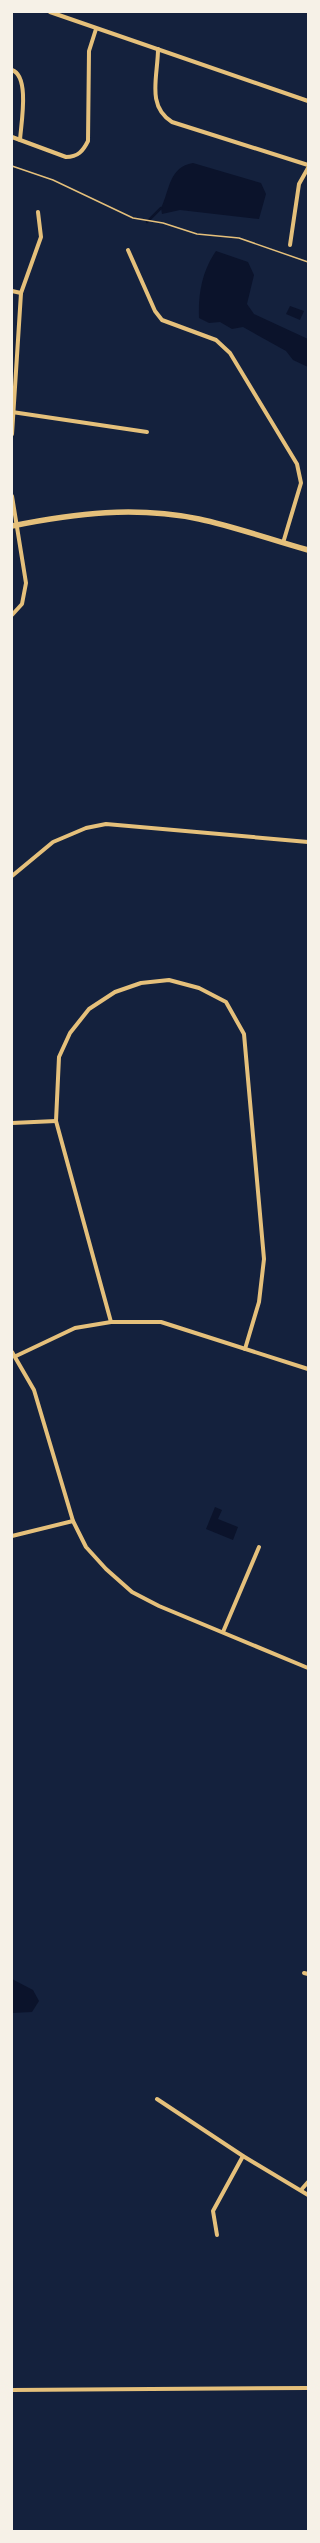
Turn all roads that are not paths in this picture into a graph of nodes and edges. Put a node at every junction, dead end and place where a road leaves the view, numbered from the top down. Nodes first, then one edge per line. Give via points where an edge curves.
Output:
1 (50, 12) edge
2 (96, 29) junction
3 (158, 49) junction
4 (12, 70) edge
5 (308, 101) edge
6 (12, 137) edge
7 (20, 140) junction
8 (308, 165) edge
9 (308, 168) edge
10 (38, 212) dead end
11 (290, 245) dead end
12 (128, 250) dead end
13 (12, 291) edge
14 (21, 293) junction
15 (12, 412) edge
16 (147, 432) dead end
17 (12, 434) edge
18 (12, 496) edge
19 (15, 526) edge
20 (283, 543) junction
21 (308, 550) edge
22 (12, 615) edge
23 (308, 842) edge
24 (12, 876) edge
25 (56, 1121) junction
26 (12, 1123) edge
27 (111, 1322) junction
28 (245, 1349) junction
29 (14, 1354) edge
30 (308, 1369) edge
31 (73, 1521) junction
32 (12, 1536) edge
33 (259, 1547) dead end
34 (223, 1632) junction
35 (308, 1668) edge
36 (157, 2098) dead end
37 (243, 2156) junction
38 (308, 2182) edge
39 (301, 2190) junction
40 (308, 2195) edge
41 (217, 2235) dead end
42 (308, 2388) edge
43 (12, 2390) edge

1 - 2 street
2 - 3 street
2 - 7 street via 89,51 88,141 84,149 73,157 66,157
3 - 5 street
3 - 8 street via 156,92 158,109 162,116 172,122
4 - 7 street via 16,71 22,80
6 - 7 street
9 - 11 street via 299,184
10 - 14 street via 41,237
12 - 20 street via 155,311 162,320 216,340 230,353 297,464 301,483
13 - 14 street
14 - 15 street
15 - 16 street
15 - 17 street
18 - 19 street
19 - 20 street via 79,513 148,512 200,519
19 - 22 street via 26,583 22,604
20 - 21 street
23 - 24 street via 106,824 86,828 53,842
25 - 26 street
25 - 27 street
25 - 28 street via 59,1057 70,1033 89,1009 115,992 141,983 169,980 199,988 226,1002 244,1034 264,1259 259,1302
27 - 28 street via 161,1322
27 - 29 street via 75,1328
28 - 30 street
29 - 31 street via 34,1390
31 - 32 street
31 - 34 street via 86,1547 132,1592
33 - 34 street
34 - 35 street
36 - 37 street
37 - 39 street
37 - 41 street via 213,2211
38 - 39 street
39 - 40 street
42 - 43 street

